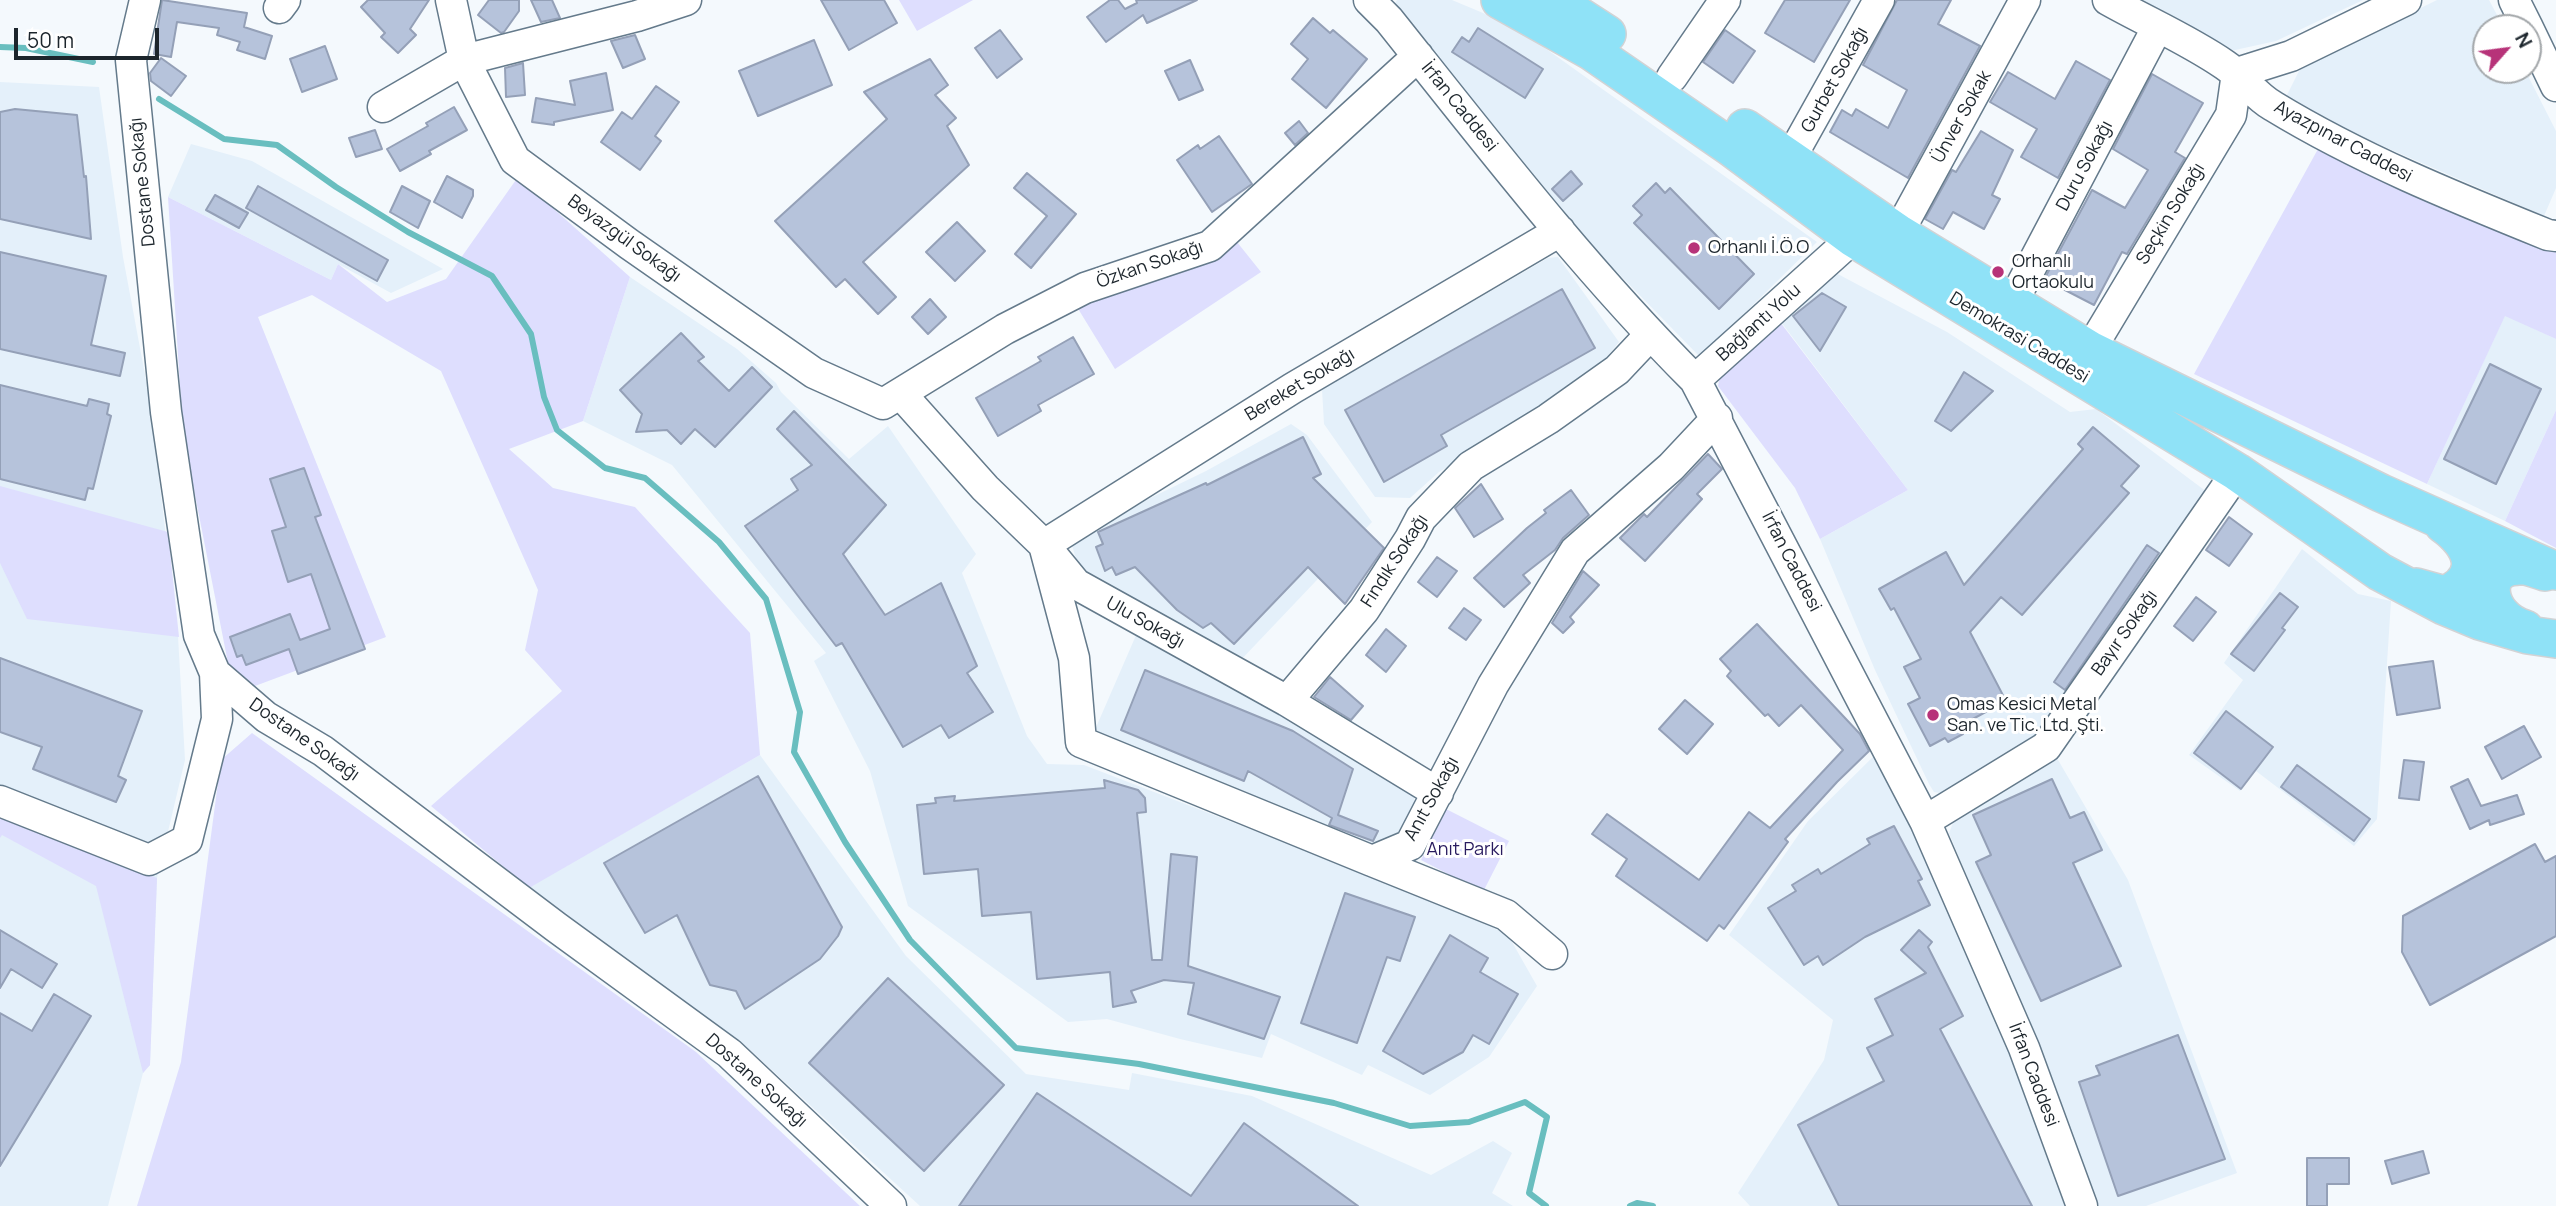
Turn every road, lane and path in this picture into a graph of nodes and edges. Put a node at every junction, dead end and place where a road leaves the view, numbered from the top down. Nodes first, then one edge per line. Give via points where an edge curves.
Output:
1 (145, 0) edge
2 (451, 0) edge
3 (686, 0) edge
4 (1369, 0) edge
5 (1500, 0) edge
6 (1554, 0) edge
7 (1725, 0) edge
8 (1879, 0) edge
9 (2025, 0) edge
10 (2108, 0) edge
11 (2406, 0) edge
12 (631, 8) edge
13 (2157, 28) junction
14 (1418, 56) junction
15 (2542, 57) edge
16 (464, 60) junction
17 (2237, 73) junction
18 (1672, 77) junction
19 (2556, 86) edge
20 (383, 107) dead end
21 (1790, 159) junction
22 (1560, 231) junction
23 (1898, 233) junction
24 (2556, 236) edge
25 (1853, 237) junction
26 (2012, 303) junction
27 (1650, 335) junction
28 (2090, 350) junction
29 (1695, 380) junction
30 (892, 399) junction
31 (1717, 418) junction
32 (2237, 472) junction
33 (2426, 513) junction
34 (1044, 545) junction
35 (2380, 572) junction
36 (2556, 573) edge
37 (2556, 639) edge
38 (215, 673) junction
39 (1286, 701) junction
40 (1437, 793) junction
41 (0, 801) edge
42 (1925, 821) junction
43 (1372, 861) junction
44 (1552, 954) dead end
45 (891, 1206) edge
46 (2082, 1206) edge

1 - 38 street, Dostane Sokağı via 131,60 166,412 199,635
2 - 16 street, Beyazgül Sokağı
3 - 12 street
4 - 14 street, İrfan Caddesi
5 - 25 main road, Demokrasi Caddesi via 1591,51
6 - 18 main road, Demokrasi Caddesi
7 - 18 street
8 - 21 street, Gurbet Sokağı
9 - 23 street, Ünver Sokak
10 - 13 street, Ayazpınar Caddesi
11 - 17 street via 2291,56
12 - 16 street
13 - 17 street, Ayazpınar Caddesi
13 - 26 street, Duru Sokağı
14 - 22 street, İrfan Caddesi
14 - 30 street, Özkan Sokağı via 1210,246 1085,288 1005,329
15 - 19 street
16 - 20 street
16 - 30 street, Beyazgül Sokağı via 515,160 814,373
17 - 24 street, Ayazpınar Caddesi via 2270,104 2376,162
17 - 28 street, Seçkin Sokağı via 2231,115
18 - 21 main road, Demokrasi Caddesi
21 - 23 main road, Demokrasi Caddesi
22 - 27 street, İrfan Caddesi
22 - 34 street, Bereket Sokağı via 1293,388
23 - 26 main road, Demokrasi Caddesi
25 - 29 street, Bağlantı Yolu
25 - 32 main road, Demokrasi Caddesi
26 - 28 main road, Demokrasi Caddesi
27 - 29 street, İrfan Caddesi
27 - 39 street, Fındık Sokağı via 1617,370 1471,467 1421,518 1364,610
28 - 33 main road, Demokrasi Caddesi
29 - 31 street, İrfan Caddesi
30 - 34 street, Ulu Sokağı
31 - 40 street, Anıt Sokağı via 1671,467 1576,551 1493,685
31 - 42 street, İrfan Caddesi
32 - 35 main road, Demokrasi Caddesi
32 - 42 street, Bayır Sokağı via 2046,747
33 - 35 main road via 2467,546 2471,561 2463,583 2445,595
33 - 36 main road, Demokrasi Caddesi
34 - 39 street, Ulu Sokağı via 1076,584
34 - 43 street via 1074,657 1081,742
35 - 37 main road, Demokrasi Caddesi via 2480,621
36 - 37 main road via 2524,566 2509,568 2491,585 2495,609 2505,620
38 - 41 street via 217,719 187,840 149,860
38 - 45 street, Dostane Sokağı via 266,717 323,751 729,1053
39 - 40 street, Ulu Sokağı
40 - 43 street, Anıt Sokağı via 1410,845
42 - 46 street, İrfan Caddesi via 2024,1048
43 - 44 street via 1506,915

